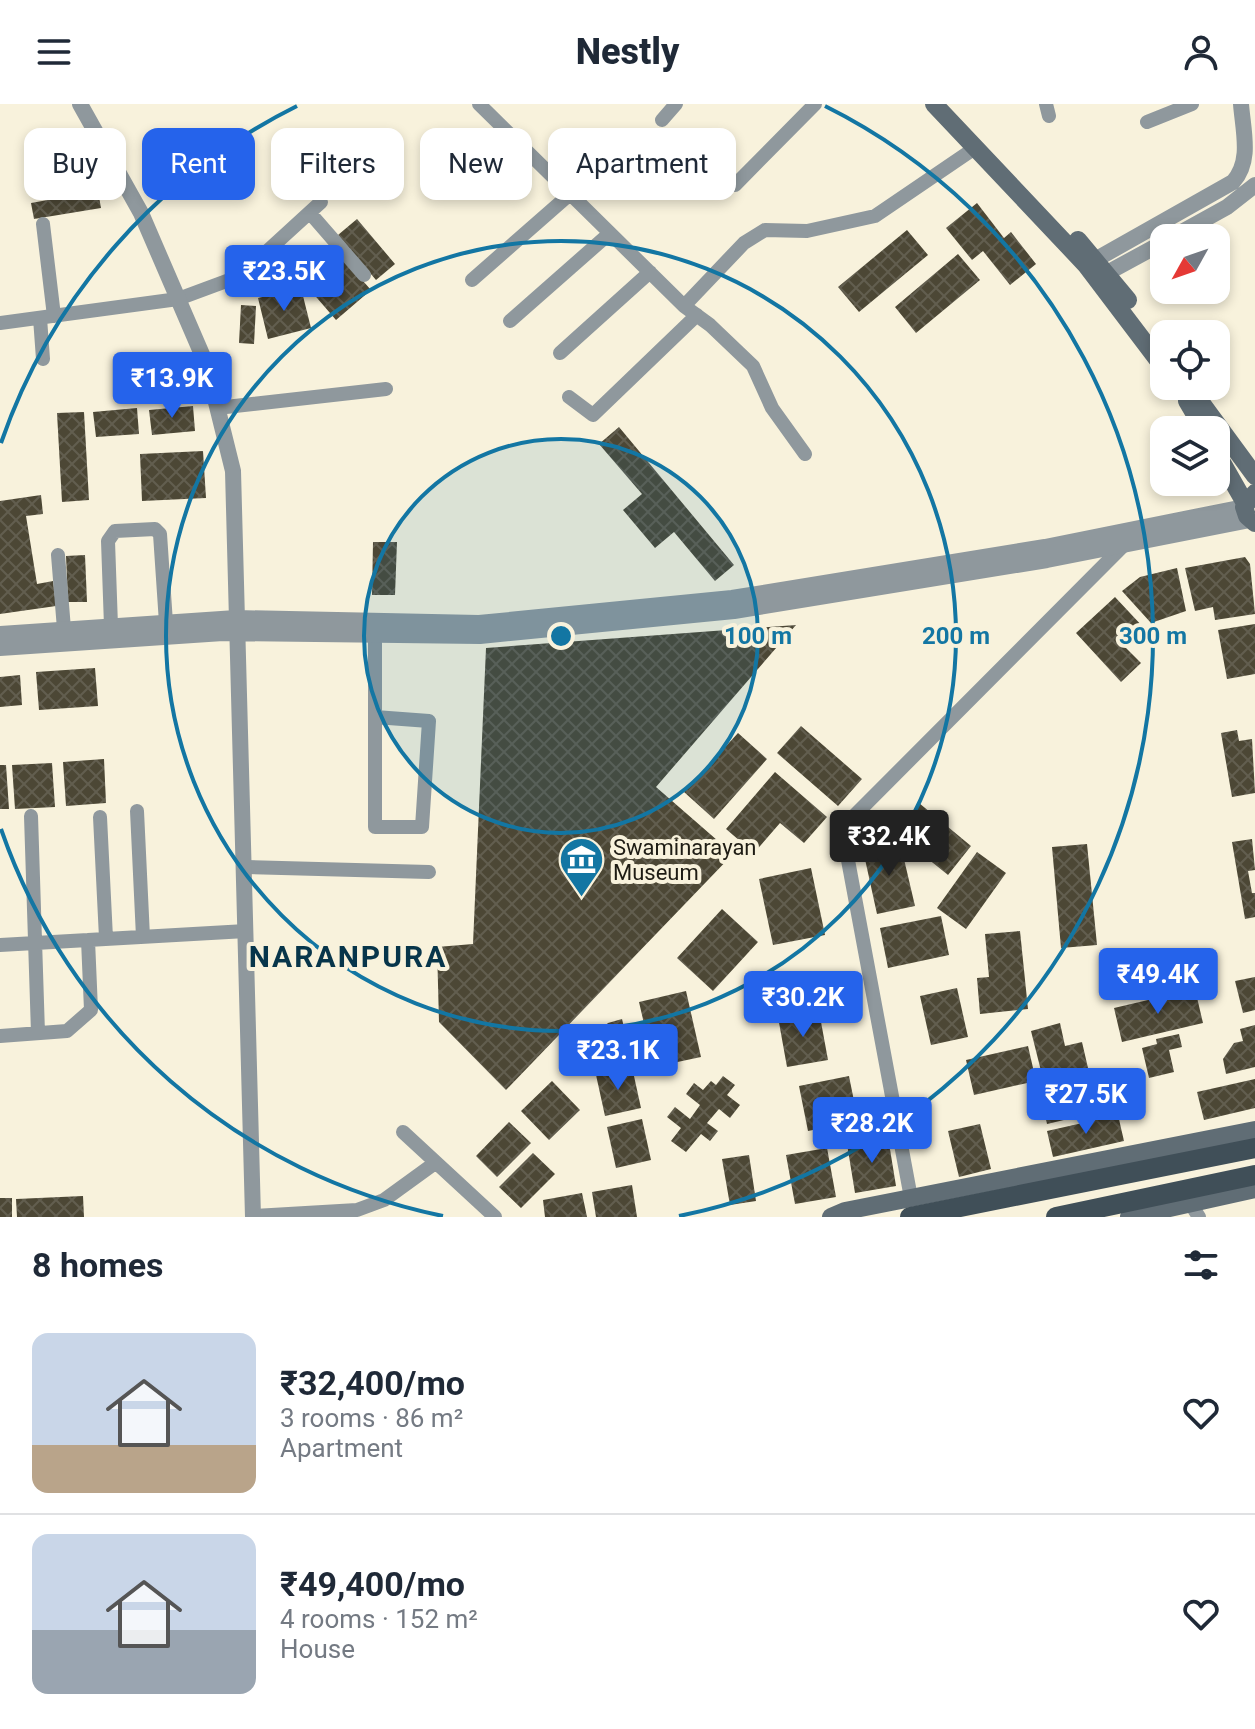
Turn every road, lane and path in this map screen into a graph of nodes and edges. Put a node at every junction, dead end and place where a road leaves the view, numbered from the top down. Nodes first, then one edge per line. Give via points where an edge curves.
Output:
1 (80, 104) edge
2 (479, 104) edge
3 (676, 104) edge
4 (815, 104) edge
5 (1192, 104) edge
6 (1241, 104) edge
7 (943, 111) edge
8 (662, 120) dead end
9 (1147, 122) dead end
10 (979, 144) junction
11 (548, 172) edge
12 (1248, 173) edge
13 (736, 184) edge
14 (1255, 185) edge
15 (563, 200) edge
16 (576, 200) edge
17 (43, 224) dead end
18 (1196, 224) edge
19 (610, 233) junction
20 (1150, 248) edge
21 (1096, 269) junction
22 (650, 272) junction
23 (364, 275) dead end
24 (472, 280) dead end
25 (178, 299) junction
26 (690, 311) junction
27 (47, 317) junction
28 (510, 321) dead end
29 (0, 323) edge
30 (1150, 333) edge
31 (1150, 348) edge
32 (560, 353) dead end
33 (43, 359) dead end
34 (386, 389) dead end
35 (569, 397) dead end
36 (1199, 400) edge
37 (217, 408) junction
38 (805, 454) dead end
39 (1230, 475) edge
40 (1255, 476) edge
41 (1250, 509) edge
42 (1123, 546) junction
43 (58, 555) dead end
44 (166, 623) junction
45 (111, 626) junction
46 (238, 626) junction
47 (64, 629) junction
48 (0, 634) edge
49 (375, 635) junction
50 (0, 648) edge
51 (375, 717) junction
52 (137, 811) dead end
53 (31, 816) dead end
54 (100, 817) dead end
55 (246, 867) junction
56 (429, 872) dead end
57 (246, 931) junction
58 (143, 937) junction
59 (106, 938) junction
60 (88, 940) junction
61 (36, 943) junction
62 (0, 945) edge
63 (38, 1033) junction
64 (0, 1036) edge
65 (1255, 1130) edge
66 (403, 1132) dead end
67 (1255, 1148) edge
68 (435, 1163) junction
69 (1255, 1175) edge
70 (1255, 1189) edge
71 (911, 1208) edge
72 (1198, 1213) edge
73 (253, 1217) edge
74 (495, 1217) edge
75 (831, 1217) edge
76 (1056, 1217) edge
77 (1129, 1217) edge

1 - 25 street via 141,213
2 - 11 street
3 - 8 street
4 - 13 street
5 - 9 street
6 - 12 street
7 - 10 main road
10 - 21 main road
10 - 26 street via 875,216 807,231 765,230 744,243
12 - 21 street
14 - 18 street
15 - 24 street
16 - 19 street
17 - 27 street
19 - 22 street
19 - 28 street
20 - 21 street
21 - 30 main road
21 - 31 main road
22 - 26 street
22 - 32 street
23 - 25 street via 316,208 240,276
25 - 27 street
25 - 37 street via 207,366
26 - 35 street via 593,415
26 - 38 street via 753,366 772,408
27 - 29 street
27 - 33 street
34 - 37 street
36 - 40 main road
37 - 46 street via 233,471
39 - 41 main road
41 - 42 street
41 - 46 street via 732,598 479,623
42 - 49 street via 734,611 480,636
42 - 71 street via 842,828
43 - 47 street
44 - 45 street
44 - 45 street via 160,534 155,529 115,531 108,541
44 - 46 street
45 - 47 street
46 - 49 street
46 - 50 street
46 - 55 street
47 - 48 street
49 - 51 street
51 - 51 street via 375,827 422,827 429,721
52 - 58 street
53 - 61 street
54 - 59 street
55 - 56 street
55 - 57 street
57 - 58 street
57 - 73 street
58 - 59 street
59 - 60 street
60 - 61 street
60 - 63 street via 91,1010 67,1031
61 - 62 street
61 - 63 street
63 - 64 street
65 - 71 main road
66 - 68 street
67 - 71 main road
68 - 73 street via 384,1200 357,1210
68 - 74 street
69 - 76 main road
70 - 72 main road
71 - 75 main road via 845,1211
72 - 77 main road

